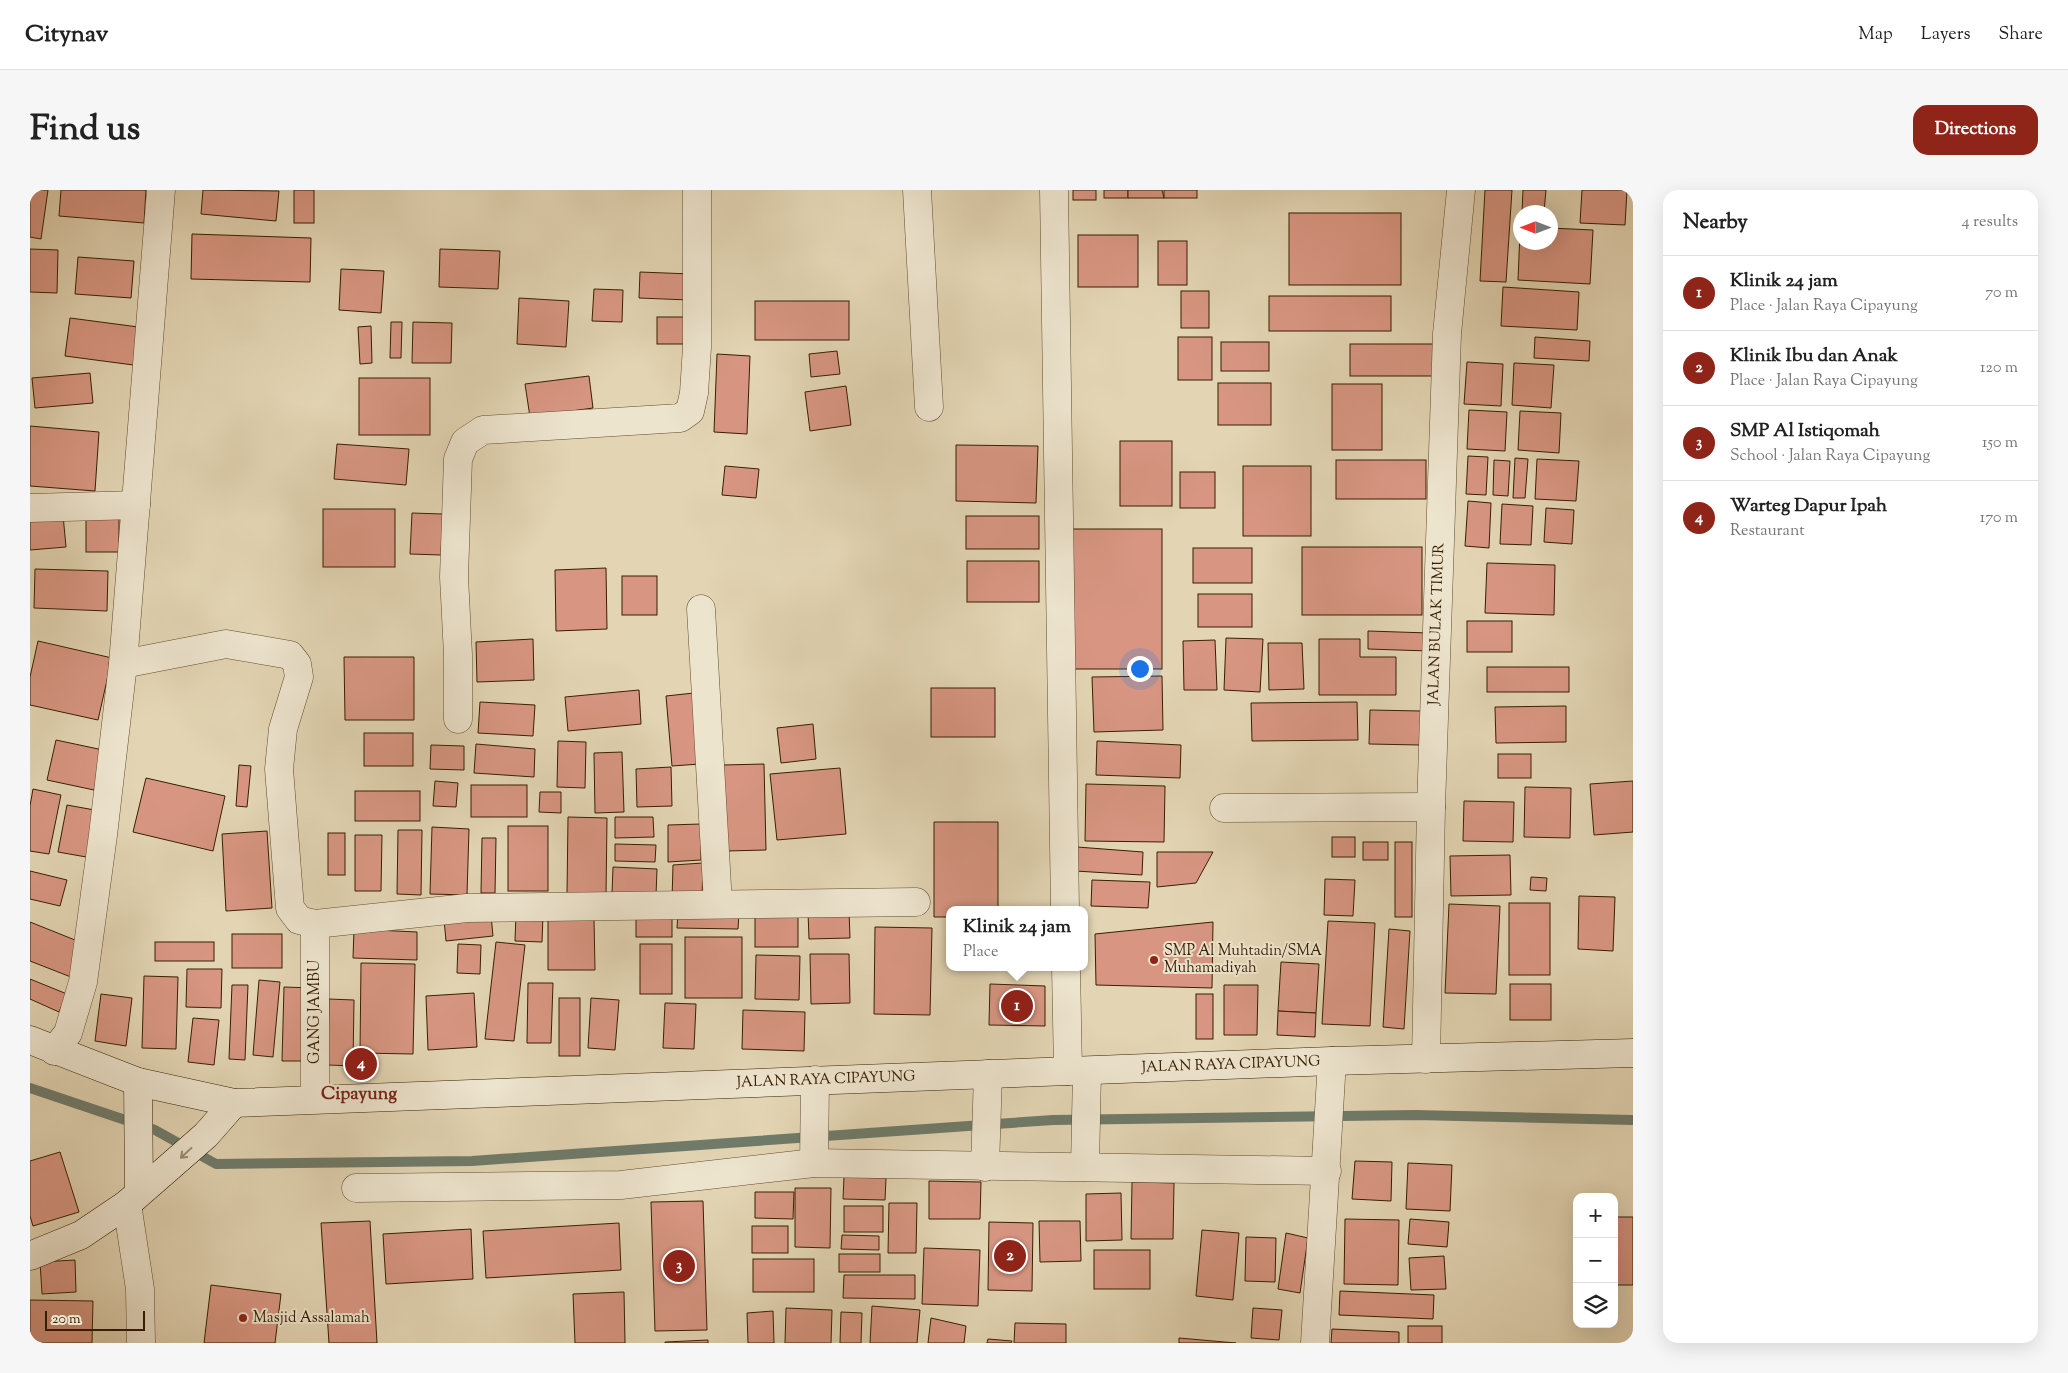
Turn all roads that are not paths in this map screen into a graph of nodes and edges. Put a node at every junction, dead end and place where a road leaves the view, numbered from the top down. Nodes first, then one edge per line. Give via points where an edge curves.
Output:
1 (161, 190) edge
2 (697, 190) edge
3 (917, 190) edge
4 (1054, 190) edge
5 (1461, 190) edge
6 (930, 407) dead end
7 (136, 505) junction
8 (30, 508) edge
9 (701, 609) dead end
10 (123, 664) junction
11 (458, 719) dead end
12 (1224, 808) dead end
13 (1431, 808) junction
14 (916, 902) dead end
15 (718, 904) junction
16 (1065, 906) edge
17 (315, 924) junction
18 (1066, 971) edge
19 (42, 1045) edge
20 (1633, 1053) edge
21 (1426, 1059) junction
22 (1332, 1071) junction
23 (988, 1074) junction
24 (815, 1080) junction
25 (1080, 1080) junction
26 (138, 1082) junction
27 (315, 1099) junction
28 (234, 1103) junction
29 (814, 1156) junction
30 (1327, 1158) junction
31 (1086, 1159) junction
32 (986, 1160) junction
33 (356, 1188) dead end
34 (133, 1198) junction
35 (30, 1256) edge
36 (141, 1343) edge
37 (1315, 1343) edge

1 - 7 street
2 - 11 street via 697,347 690,411 680,418 483,430 465,442 458,459 454,577
3 - 6 street
4 - 16 street
5 - 13 street, JALAN BULAK TIMUR via 1447,334
7 - 8 street
7 - 10 street
9 - 15 street
10 - 17 street via 226,644 290,655 297,664 299,677 283,729 279,769 290,908 299,920
10 - 19 street via 83,982 68,1033
12 - 13 street
13 - 21 street, JALAN BULAK TIMUR
14 - 15 street
15 - 17 street via 467,908
17 - 27 street, GANG JAMBU
18 - 25 street
19 - 26 street, JALAN RAYA CIPAYUNG
20 - 21 street, JALAN RAYA CIPAYUNG
21 - 22 street, JALAN RAYA CIPAYUNG
22 - 25 street, JALAN RAYA CIPAYUNG
22 - 30 street
23 - 24 street, JALAN RAYA CIPAYUNG
23 - 25 street, JALAN RAYA CIPAYUNG
23 - 32 street
24 - 27 street, JALAN RAYA CIPAYUNG
24 - 29 street
25 - 31 street
26 - 28 street, JALAN RAYA CIPAYUNG
26 - 34 street
27 - 28 street, JALAN RAYA CIPAYUNG
28 -> 34 street via 206,1135
29 - 32 street
29 - 33 street via 621,1185
30 - 31 street
30 - 37 street
31 - 32 street
34 - 35 street via 81,1235
34 - 36 street

